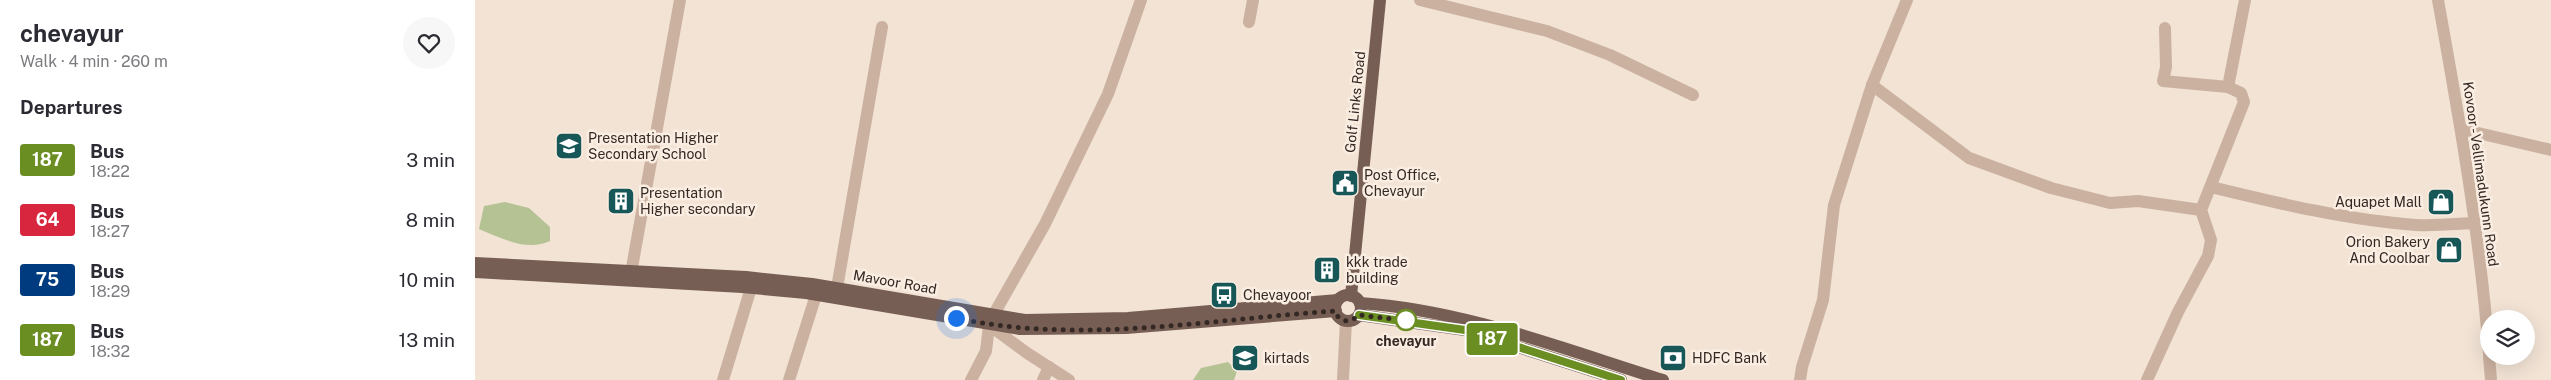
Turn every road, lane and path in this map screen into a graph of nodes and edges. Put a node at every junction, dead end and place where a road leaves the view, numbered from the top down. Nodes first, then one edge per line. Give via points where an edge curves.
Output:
1 (680, 0) edge
2 (1141, 0) edge
3 (1253, 0) edge
4 (1380, 0) edge
5 (1420, 0) edge
6 (1907, 0) edge
7 (2245, 0) edge
8 (2438, 0) edge
9 (1249, 22) dead end
10 (882, 27) dead end
11 (2165, 28) dead end
12 (1872, 85) junction
13 (2228, 87) junction
14 (1693, 95) dead end
15 (2461, 129) junction
16 (2551, 150) edge
17 (2211, 187) junction
18 (2201, 210) junction
19 (2474, 223) junction
20 (475, 263) edge
21 (475, 272) edge
22 (631, 273) junction
23 (751, 288) junction
24 (837, 288) junction
25 (816, 295) junction
26 (1357, 304) junction
27 (1337, 305) junction
28 (2485, 310) edge
29 (992, 320) junction
30 (1346, 321) junction
31 (2490, 365) edge
32 (1049, 368) junction
33 (723, 380) edge
34 (789, 380) edge
35 (971, 380) edge
36 (1043, 380) edge
37 (1069, 380) edge
38 (1343, 380) edge
39 (1621, 380) edge
40 (1663, 380) edge
41 (1800, 380) edge
42 (2147, 380) edge
43 (2491, 380) edge

1 - 22 street
2 - 29 street via 1108,94 1045,224
3 - 9 street
4 - 26 main road, Golf Links Road
5 - 14 street via 1547,31 1610,55
6 - 12 street
7 - 13 street
8 - 15 street, Kovoor - Vellimadukunn Road
10 - 24 street
11 - 13 street via 2163,82
12 - 18 street via 1969,158 2051,188 2110,203 2138,201
12 - 41 street via 1834,205 1823,300
13 - 17 street via 2241,92 2244,102
15 - 16 street
15 - 19 street, Kovoor - Vellimadukunn Road
17 - 18 street
17 - 19 street via 2375,220 2417,225
18 - 42 street via 2211,240 2207,256
19 - 28 street, Kovoor - Vellimadukunn Road
20 - 22 main road, Mavoor Road
21 - 23 main road, Mavoor Road
22 - 24 main road, Mavoor Road via 746,277
23 - 25 main road, Mavoor Road
23 - 33 street
24 - 29 main road, Mavoor Road
25 - 29 main road, Mavoor Road
25 - 34 street
26 - 27 main road, Mavoor Road
26 - 30 main road via 1356,318
26 - 39 main road via 1465,330
26 - 40 main road via 1395,305 1468,319
27 - 29 main road, Mavoor Road via 1128,318
27 - 30 main road via 1337,316
29 - 32 street
29 - 35 street via 986,351
30 - 38 street
31 - 43 street, Kovoor - Vellimadukunn Road
32 - 36 street
32 - 37 street

